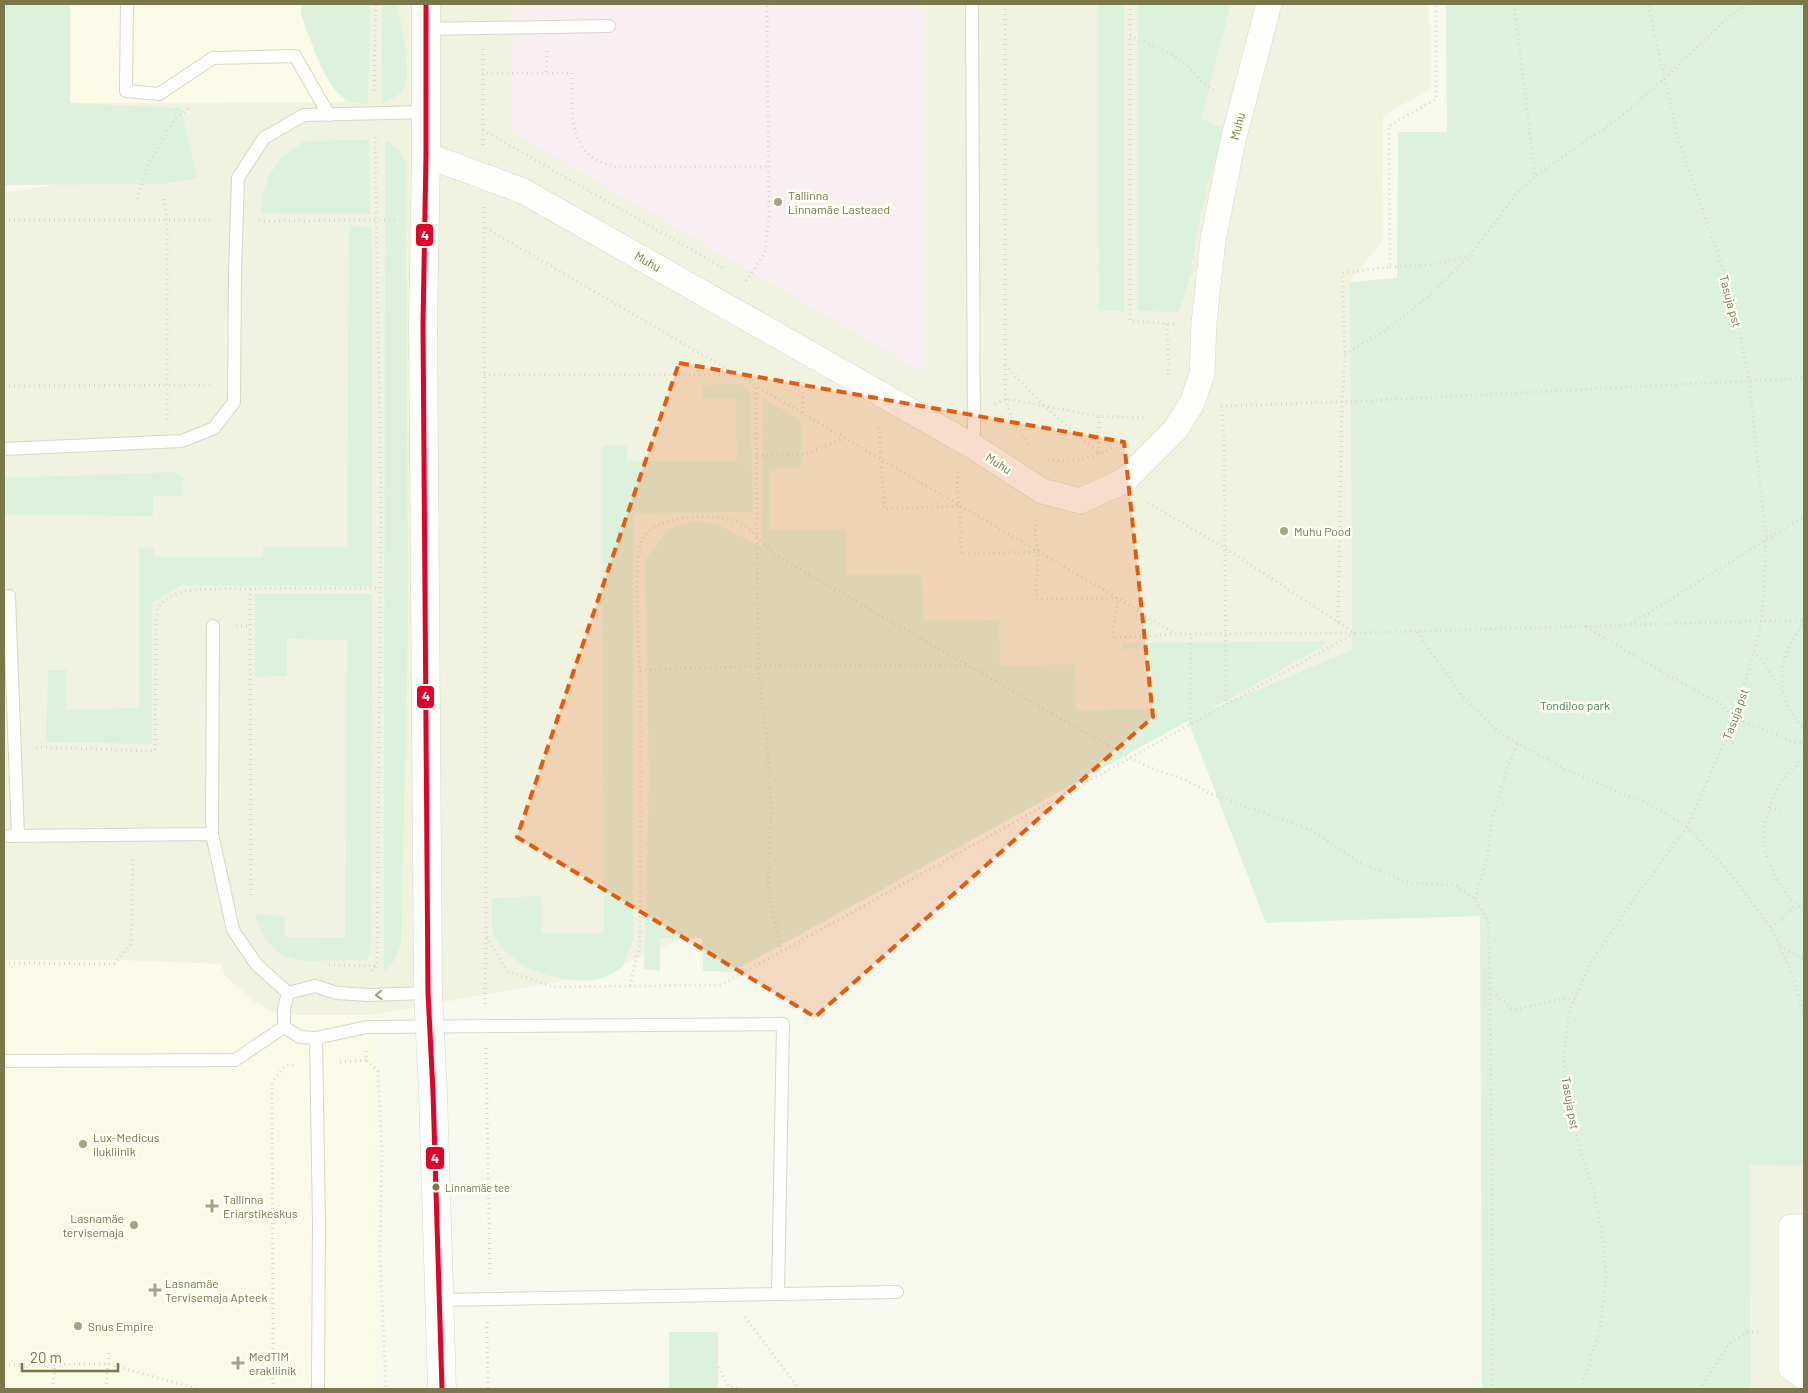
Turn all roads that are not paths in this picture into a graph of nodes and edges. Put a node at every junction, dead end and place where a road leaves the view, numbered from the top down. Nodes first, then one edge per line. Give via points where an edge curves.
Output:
1 (127, 4) edge
2 (972, 4) edge
3 (1269, 4) edge
4 (426, 16) edge
5 (609, 26) dead end
6 (426, 112) junction
7 (329, 114) junction
8 (426, 155) junction
9 (967, 443) junction
10 (4, 448) edge
11 (9, 596) dead end
12 (213, 626) dead end
13 (212, 834) junction
14 (4, 836) edge
15 (18, 836) junction
16 (288, 993) junction
17 (428, 993) junction
18 (284, 1027) junction
19 (430, 1027) junction
20 (316, 1038) junction
21 (4, 1061) edge
22 (1804, 1227) edge
23 (897, 1292) dead end
24 (778, 1294) junction
25 (439, 1300) junction
26 (1804, 1377) edge
27 (318, 1389) edge
28 (442, 1389) edge

1 - 7 lane via 126,91 159,94 212,58 295,56
2 - 9 lane via 974,413
3 - 9 street, Muhu via 1233,140 1213,240 1202,374 1192,403 1175,430 1124,481 1080,501 1042,491
4 - 5 lane via 483,28
4 - 6 street
6 - 7 lane
6 - 8 street
7 - 10 lane via 304,116 264,138 238,178 234,402 214,428 182,440
8 - 9 street, Muhu via 524,191
8 - 17 street via 423,333
11 - 15 lane
12 - 13 lane
13 - 15 lane
13 - 16 lane via 233,930 256,964
14 - 15 lane
17 -> 16 lane via 368,995 336,993 315,986
16 - 18 lane
17 - 19 street
18 - 20 lane via 300,1037
18 - 21 lane via 235,1060
19 - 20 lane via 367,1027
19 - 24 lane via 784,1024
19 - 25 street
20 - 27 lane
22 - 26 street via 1791,1227 1791,1368
23 - 24 lane
24 - 25 lane
25 - 28 street

